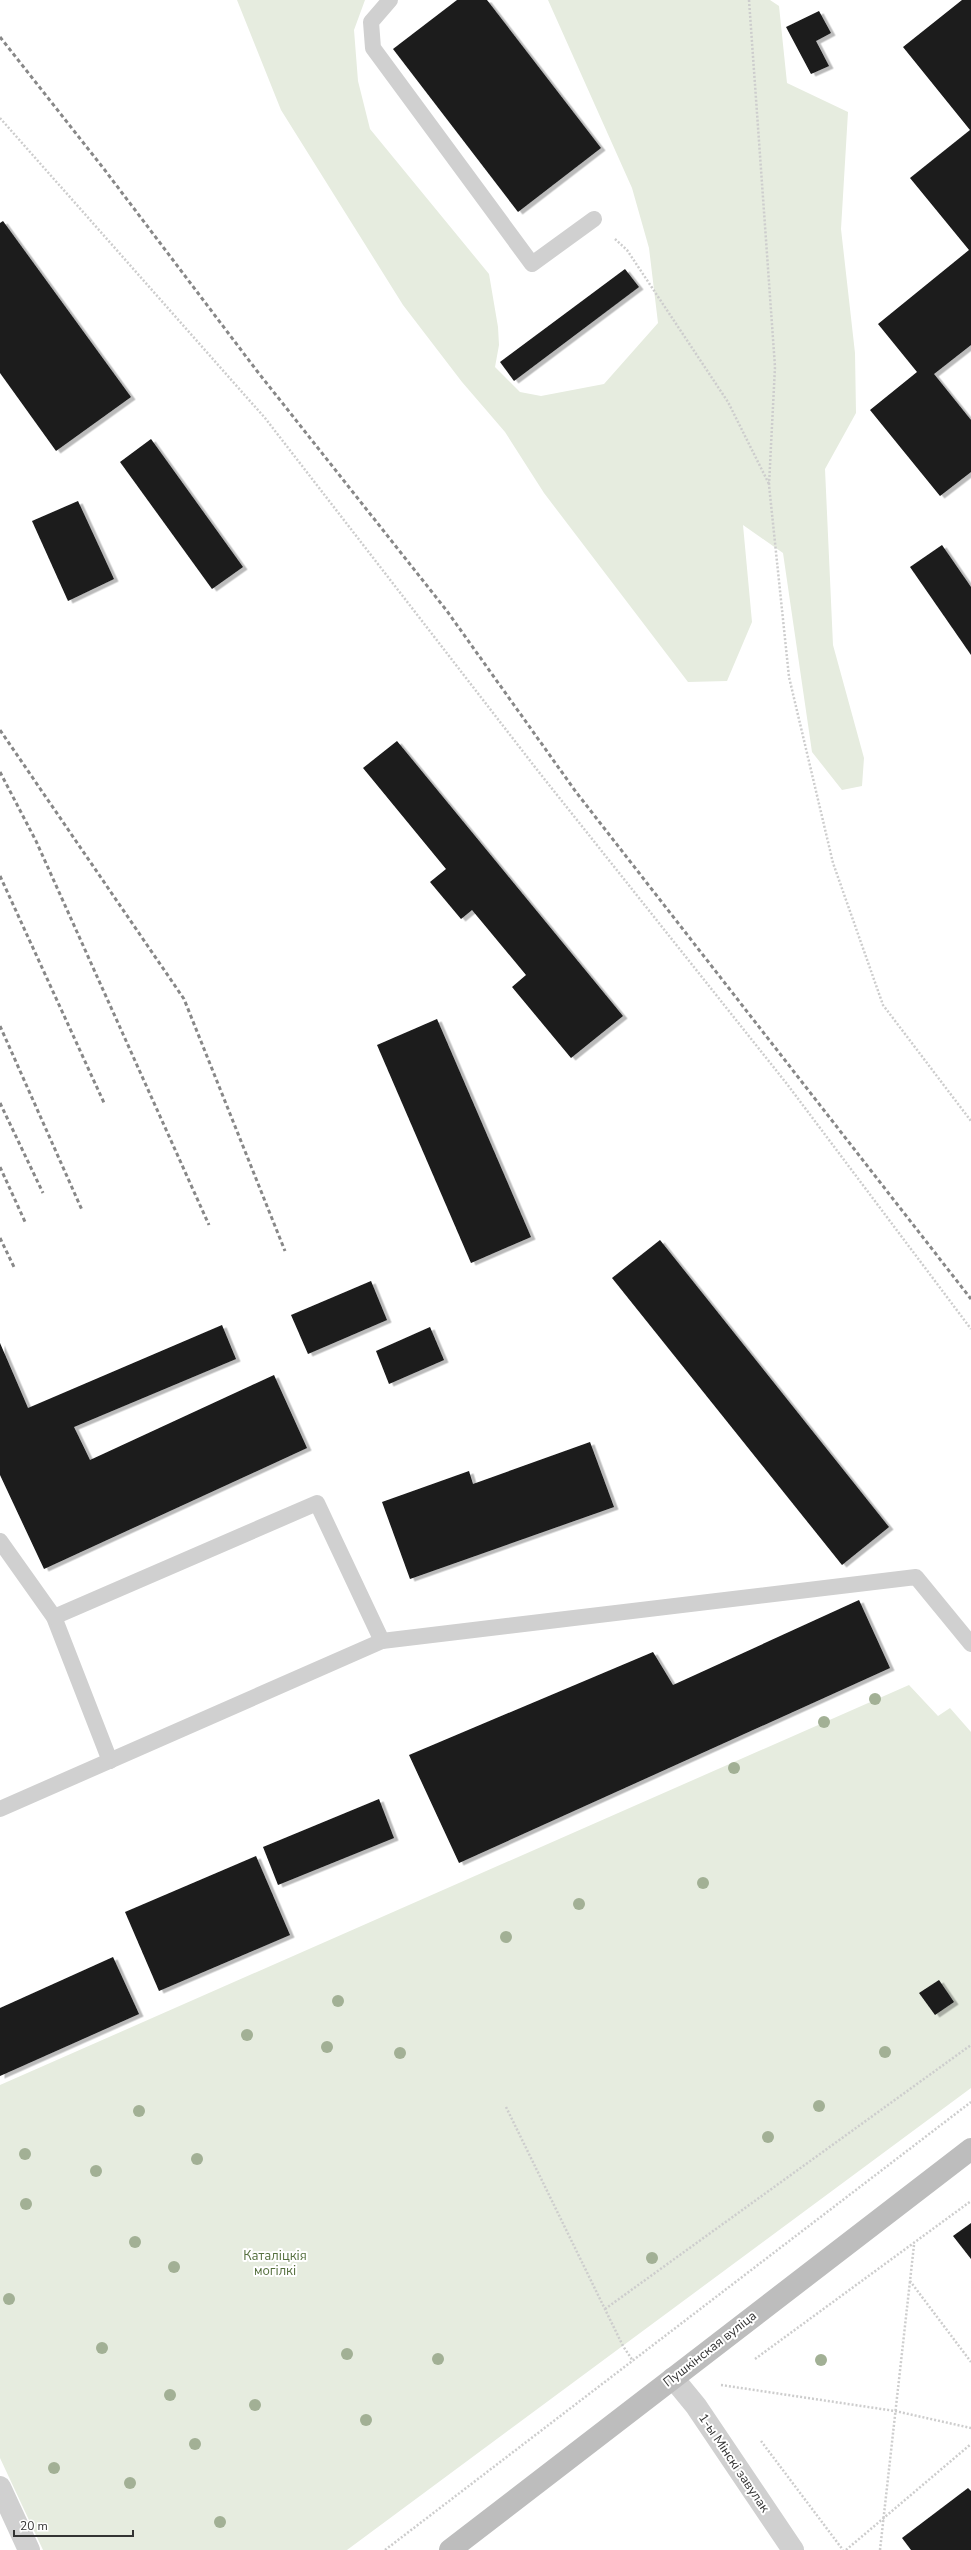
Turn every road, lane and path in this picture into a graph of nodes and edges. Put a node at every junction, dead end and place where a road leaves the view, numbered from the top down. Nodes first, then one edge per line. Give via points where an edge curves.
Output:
1 (390, 0) edge
2 (749, 0) edge
3 (0, 118) edge
4 (594, 219) joint
5 (769, 485) junction
6 (971, 1120) edge
7 (971, 1329) edge
8 (0, 1540) edge
9 (54, 1617) junction
10 (382, 1641) junction
11 (971, 1644) edge
12 (110, 1760) junction
13 (0, 1808) edge
14 (971, 2045) edge
15 (971, 2102) edge
16 (506, 2107) dead end
17 (971, 2149) edge
18 (971, 2201) edge
19 (914, 2244) junction
20 (910, 2280) junction
21 (605, 2309) junction
22 (633, 2362) junction
23 (750, 2362) dead end
24 (971, 2362) edge
25 (673, 2378) junction
26 (725, 2380) dead end
27 (719, 2385) junction
28 (724, 2391) dead end
29 (895, 2411) junction
30 (971, 2428) edge
31 (757, 2436) dead end
32 (971, 2444) edge
33 (0, 2487) edge
34 (882, 2520) junction
35 (29, 2550) edge
36 (385, 2550) edge
37 (450, 2550) edge
38 (793, 2550) edge
39 (845, 2550) edge
40 (880, 2550) edge

1 - 4 lane via 371,22 373,48 532,264
2 - 5 path via 775,367
3 - 7 path via 265,418 538,771 787,1084
4 - 5 path via 627,250 728,402
5 - 6 path via 789,677 833,863 883,1005
8 - 9 lane
9 - 10 lane via 317,1503
9 - 12 lane
10 - 11 lane via 916,1577
10 - 12 lane
12 - 13 lane
14 - 21 path
15 - 22 path
16 - 21 path
17 - 25 main road, Пушкінская вуліца
18 - 19 path
19 - 20 path
19 - 23 path
20 - 24 path
20 - 29 path
21 - 22 path
22 - 36 path
25 - 37 main road, Пушкінская вуліца
25 - 38 street, 1-ы Мінскі завулак via 696,2406
26 - 27 path
27 - 28 path
27 - 29 path
29 - 30 path
29 - 34 path
31 - 39 path
32 - 34 path
33 - 35 street
34 - 39 path
34 - 40 path

